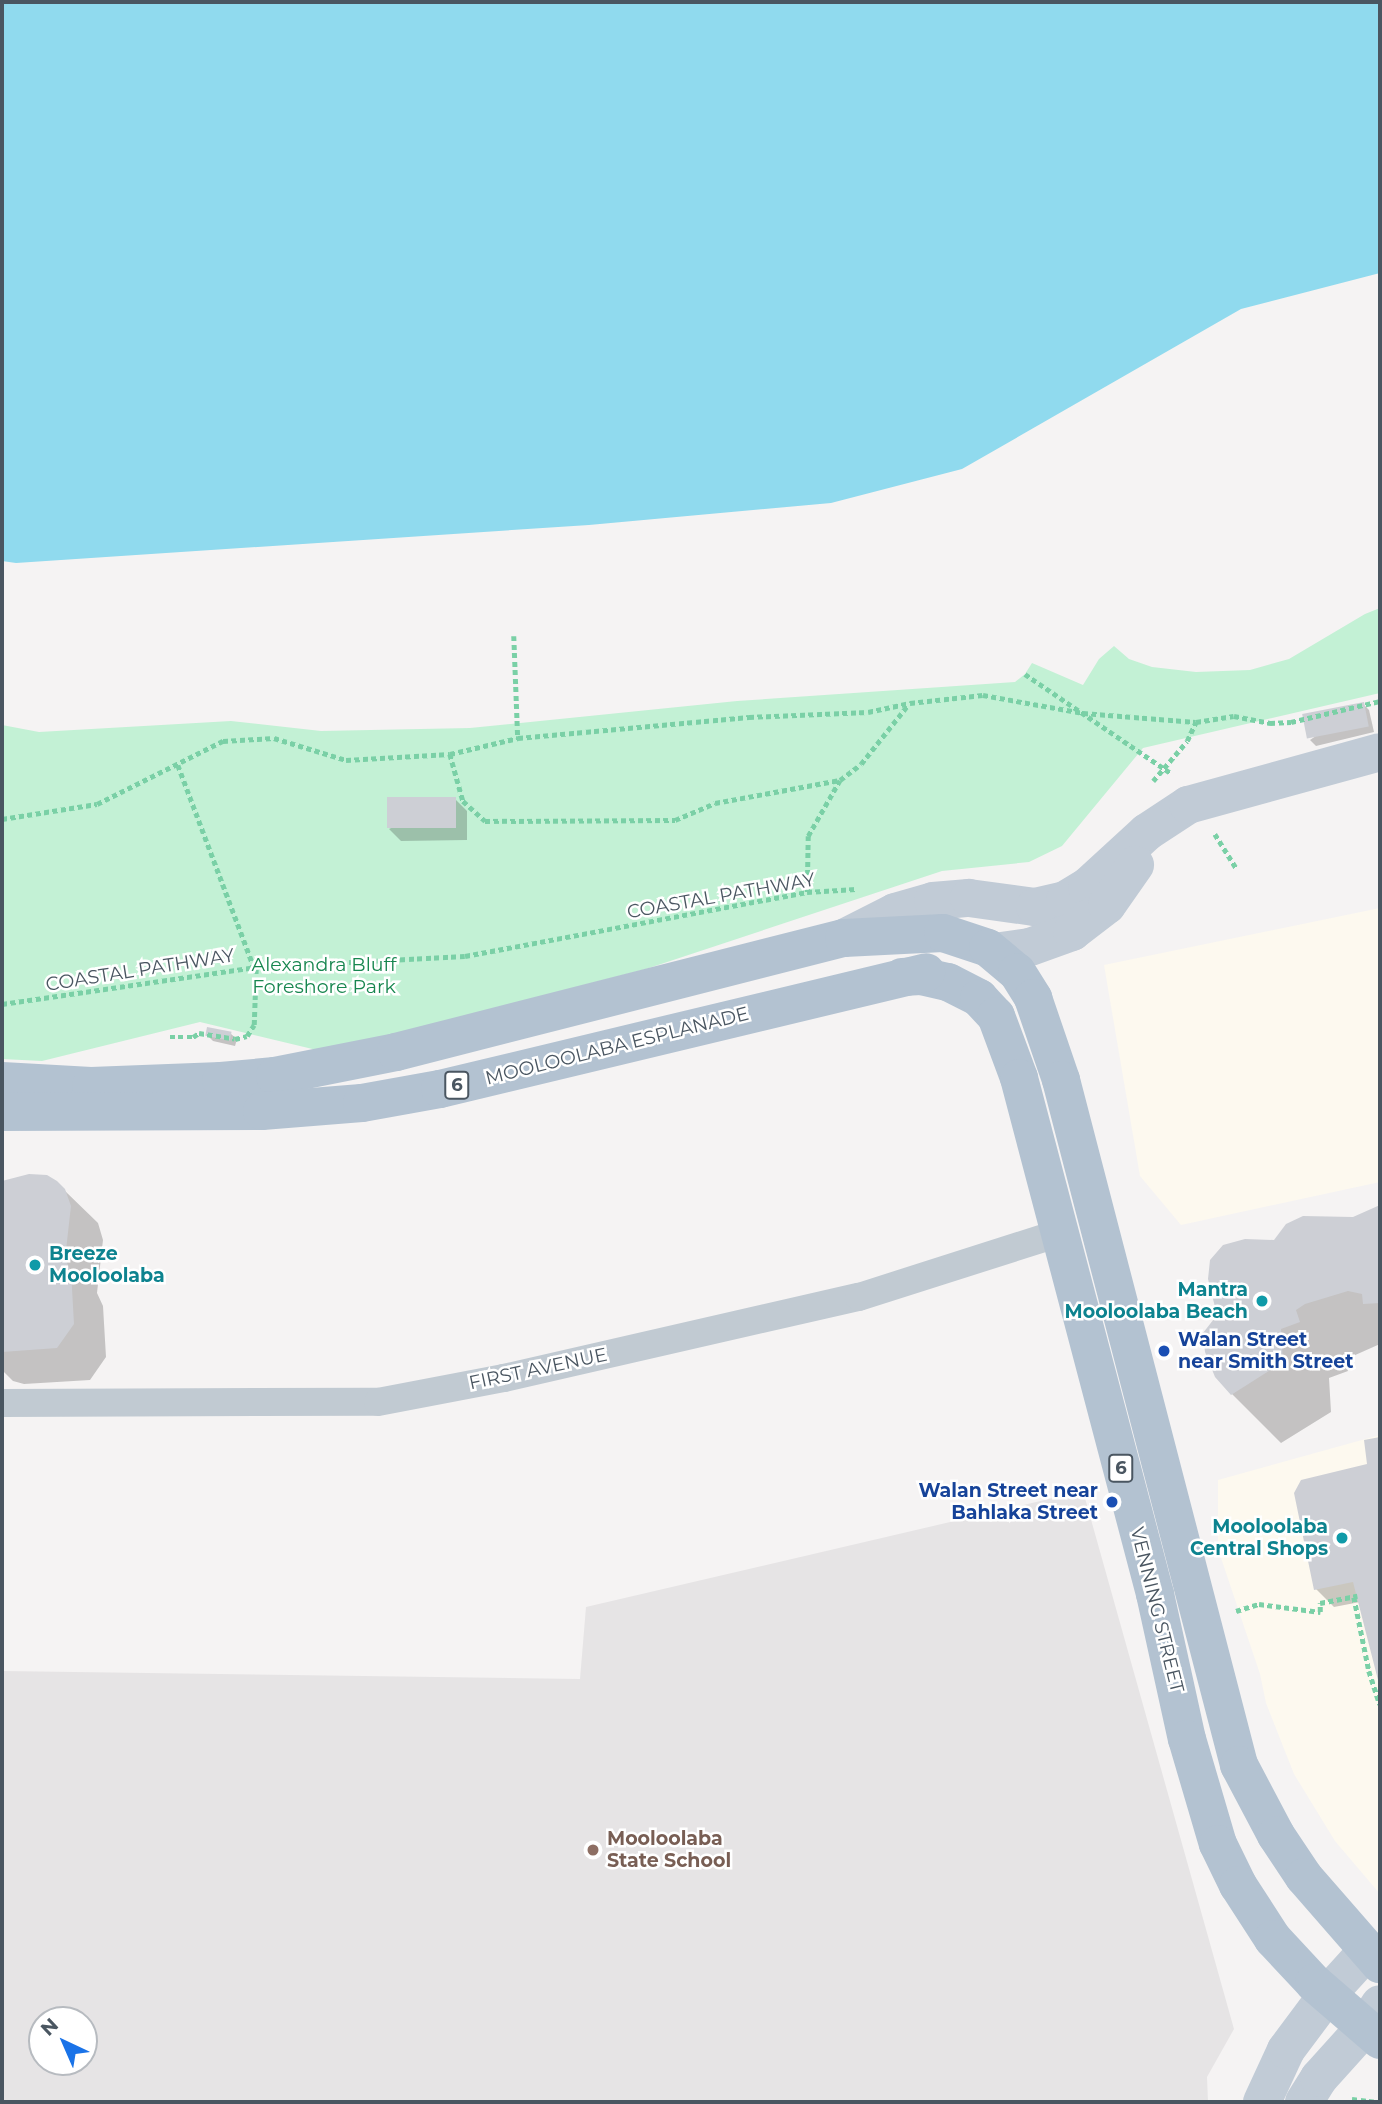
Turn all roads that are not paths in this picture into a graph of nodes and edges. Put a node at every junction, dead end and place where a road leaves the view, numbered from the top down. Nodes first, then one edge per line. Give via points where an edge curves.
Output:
1 (1377, 755) edge
2 (1157, 802) junction
3 (844, 938) junction
4 (994, 952) junction
5 (902, 977) junction
6 (2, 1081) edge
7 (2, 1112) edge
8 (1060, 1233) junction
9 (2, 1403) edge
10 (1374, 1957) edge
11 (1327, 1995) junction
12 (1375, 2023) edge
13 (1262, 2102) edge
14 (1304, 2102) edge

1 - 2 main road via 1215,795
2 - 3 main road via 1087,887 1065,900 1026,907 969,898 933,901 895,912
2 - 4 main road, MOOLOOLABA ESPLANADE via 1120,889 1094,917 1055,940
3 - 4 main road, VENNING STREET / 6 via 943,933
3 - 6 main road, 6 via 460,1036 297,1072 221,1081 91,1086
4 - 5 main road, MOOLOOLABA ESPLANADE / 6 via 961,957
4 - 10 main road, VENNING STREET / 6 via 1017,972 1033,998 1060,1080 1239,1765 1289,1856
5 - 7 main road, MOOLOOLABA ESPLANADE / 6 via 440,1089 362,1103 262,1111
5 - 8 main road, VENNING STREET / 6 via 948,982 979,998 995,1013 1019,1078
8 - 9 street, FIRST AVENUE via 859,1297 378,1402
8 - 11 main road, VENNING STREET / 6 via 1211,1822 1249,1904 1290,1959
10 - 11 main road
11 - 12 main road, 6
11 - 13 main road via 1281,2059
12 - 14 main road via 1319,2078

